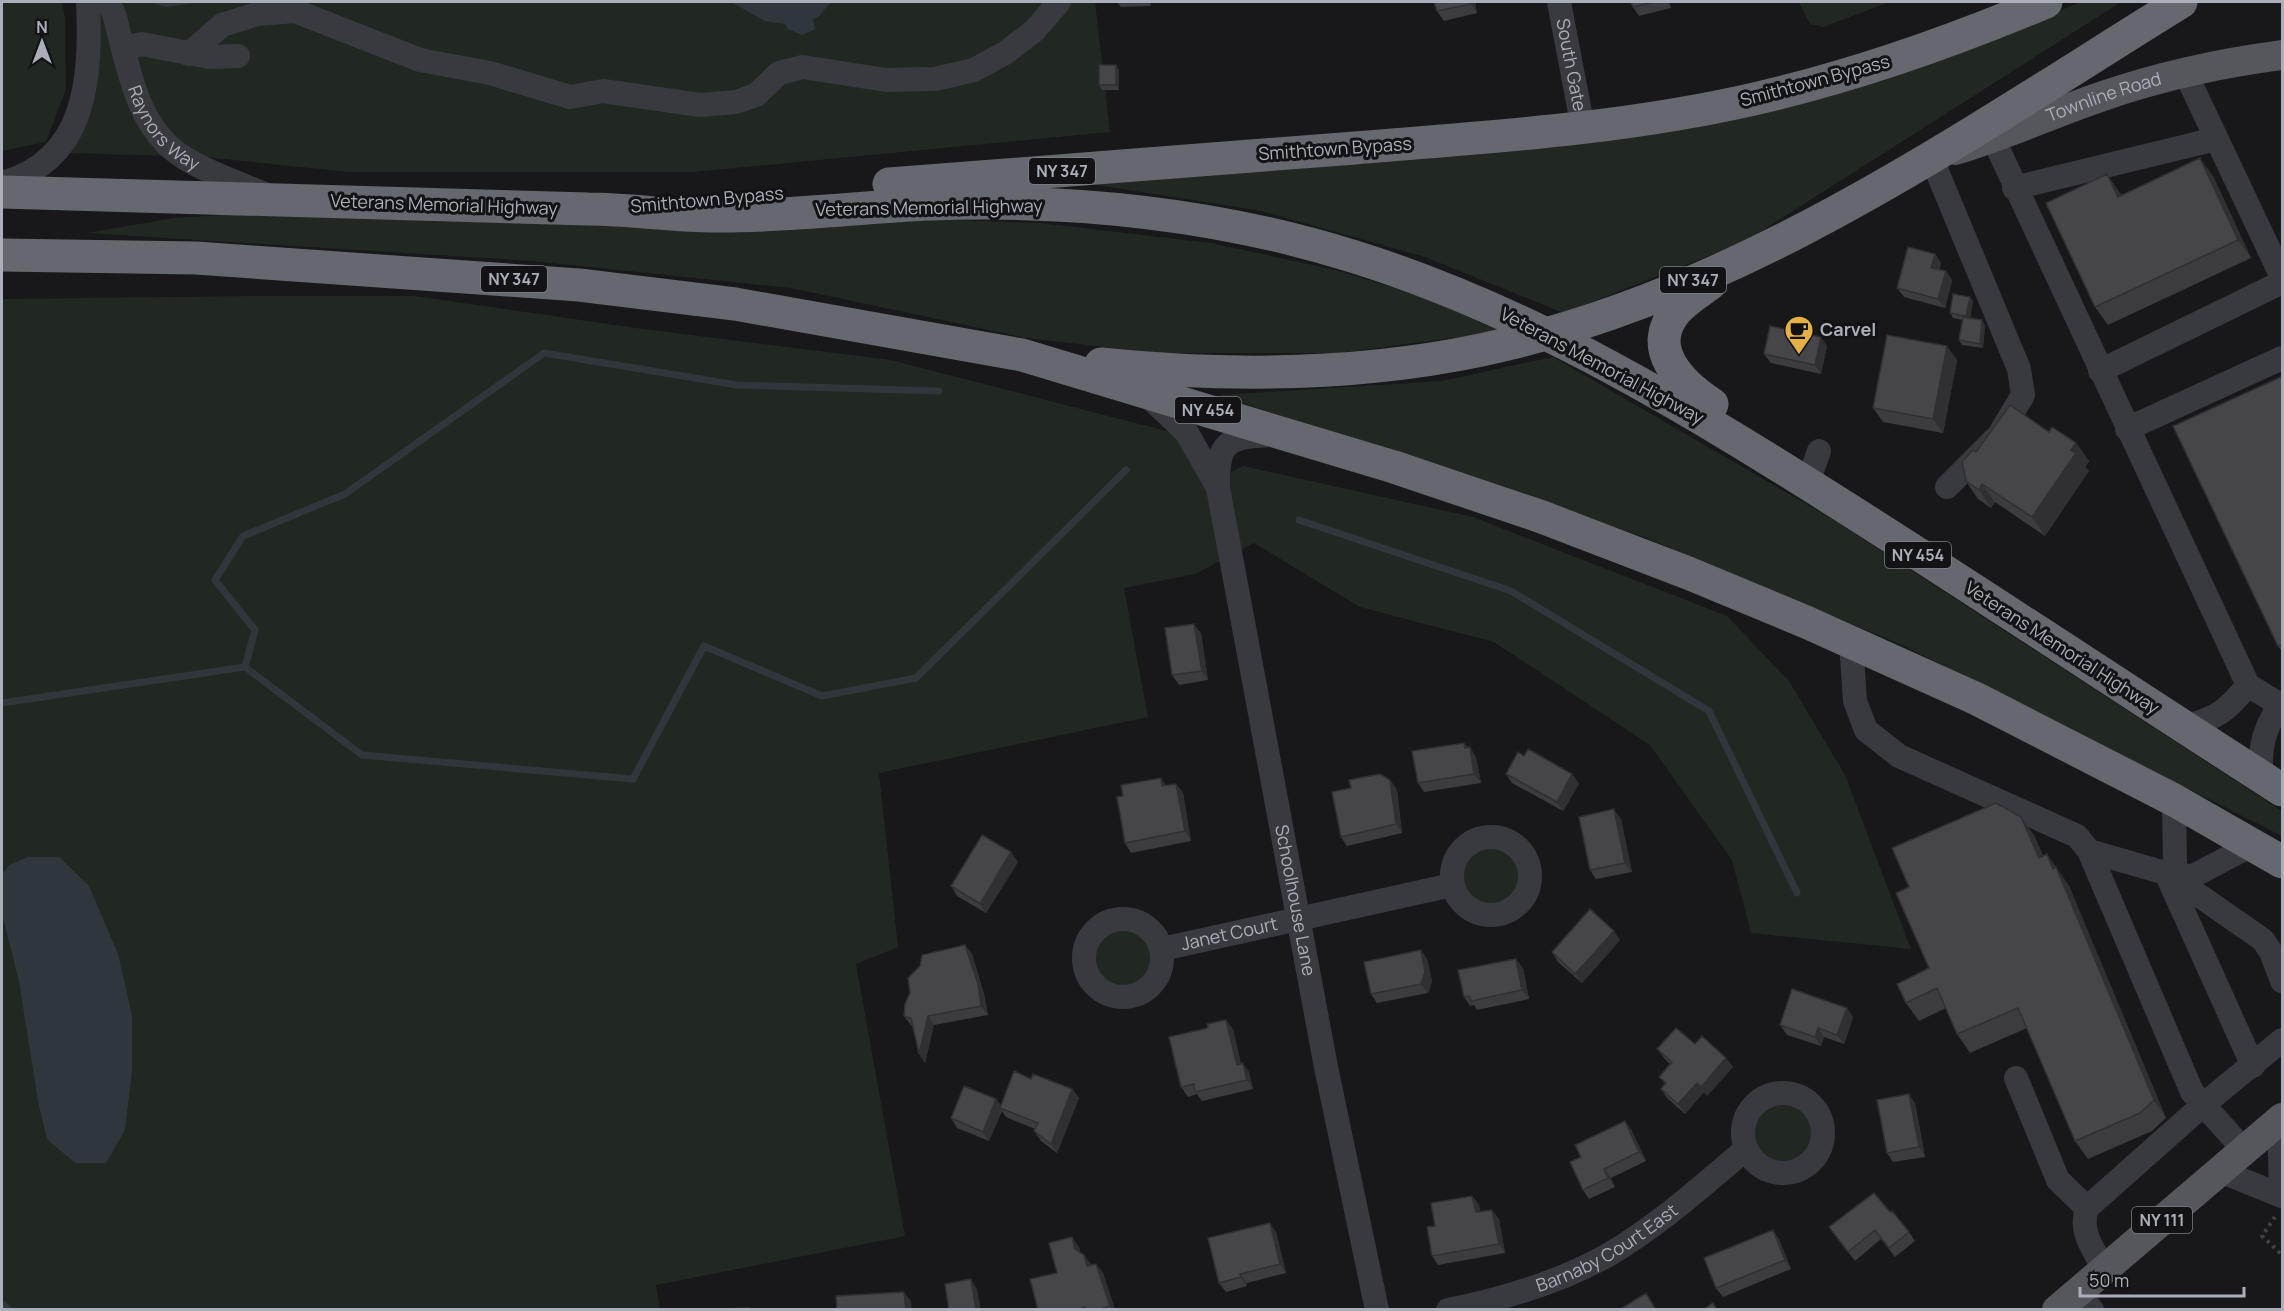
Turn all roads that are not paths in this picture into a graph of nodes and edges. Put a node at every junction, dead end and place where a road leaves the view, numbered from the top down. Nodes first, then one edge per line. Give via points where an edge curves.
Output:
1 (88, 2) edge
2 (108, 2) edge
3 (1059, 2) edge
4 (1559, 2) edge
5 (2046, 2) edge
6 (2181, 2) edge
7 (124, 48) junction
8 (189, 54) junction
9 (2283, 55) edge
10 (238, 56) dead end
11 (2185, 72) junction
12 (1583, 128) junction
13 (1993, 138) junction
14 (2216, 140) junction
15 (1931, 157) junction
16 (2, 183) edge
17 (2014, 188) junction
18 (2, 192) edge
19 (90, 195) junction
20 (280, 200) junction
21 (2, 209) edge
22 (606, 209) junction
23 (1756, 252) junction
24 (2, 255) edge
25 (2283, 277) edge
26 (2283, 282) edge
27 (1546, 333) junction
28 (1022, 355) junction
29 (2283, 358) edge
30 (2100, 371) junction
31 (1143, 391) junction
32 (2127, 429) junction
33 (1288, 434) junction
34 (1947, 487) dead end
35 (1218, 488) junction
36 (1888, 535) junction
37 (1851, 642) junction
38 (2248, 685) junction
39 (2281, 705) edge
40 (2183, 727) junction
41 (2272, 783) edge
42 (2174, 800) junction
43 (2252, 845) junction
44 (2089, 850) junction
45 (2283, 860) edge
46 (2174, 876) junction
47 (1452, 885) dead end
48 (1298, 917) junction
49 (1162, 949) dead end
50 (2283, 981) edge
51 (2283, 1040) edge
52 (2253, 1066) junction
53 (2016, 1078) dead end
54 (2203, 1105) junction
55 (2281, 1120) edge
56 (1746, 1149) dead end
57 (2244, 1150) junction
58 (2220, 1171) junction
59 (2280, 1201) edge
60 (2087, 1208) junction
61 (2104, 1269) junction
62 (2075, 1304) edge
63 (1377, 1310) edge
64 (1448, 1310) edge

1 - 16 street via 88,72 76,118 48,160
2 - 7 street, Raynors Way
3 - 8 street via 1035,30 974,70 935,80 886,80 803,67 779,73 756,95 736,102 700,105 603,91 570,97 490,73 420,60 296,11 257,14 222,25
4 - 12 street, South Gate
5 - 12 highway, Smithtown Bypass / NY 347 via 1928,48 1833,79 1716,107
6 - 15 highway, NY 347
7 - 8 street via 142,44
7 - 20 street, Raynors Way via 138,100 169,146 194,164
8 - 10 street
9 - 11 main road, Townline Road
11 - 13 main road, Townline Road via 2106,95
11 - 14 street
12 - 22 highway, Smithtown Bypass / NY 347
13 - 15 main road, Townline Road
13 - 17 street
14 - 17 street
14 - 25 street
15 - 23 highway, NY 347
15 - 34 street via 2019,369 2023,395 1998,435
17 - 30 street
18 - 19 highway, Veterans Memorial Highway / NY 347
19 - 20 highway, Veterans Memorial Highway / NY 347
19 - 21 street
20 - 22 highway, Veterans Memorial Highway / NY 347
22 - 27 highway, Veterans Memorial Highway / NY 454 via 720,216 1010,203 1170,216 1274,235 1355,257 1466,297
23 - 27 highway, NY 347 via 1647,298
23 - 36 highway via 1676,310 1667,329 1665,353 1669,364 1684,384 1816,460 1828,477
24 - 28 highway, NY 347 via 218,260 559,283 735,304
26 - 30 street
27 - 28 highway, NY 347 via 1442,356 1319,370 1193,371
27 - 36 highway, Veterans Memorial Highway / NY 454 via 1674,401
28 - 31 highway, NY 454
29 - 32 street
30 - 32 street
31 - 33 highway, NY 454
31 - 35 street, Schoolhouse Lane via 1186,433
32 - 38 street
33 - 35 street, Schoolhouse Lane via 1229,443 1220,455
33 - 37 highway, NY 454 via 1542,517 1689,573
35 - 48 street, Schoolhouse Lane
36 - 40 highway, Veterans Memorial Highway / NY 454
37 - 42 highway, NY 454 via 1977,699
37 - 44 street via 1855,700 1866,730 1899,756 2076,836
38 - 39 street
38 - 40 street via 2223,712 2209,721
39 - 41 street via 2266,727 2259,760
40 - 41 highway, Veterans Memorial Highway / NY 454
42 - 43 highway, NY 454
42 - 46 street
43 - 45 highway
43 - 46 street via 2195,876
44 - 46 street
44 - 54 street via 2192,1092
46 - 50 street via 2263,940
46 - 52 street
47 - 48 street, Janet Court
48 - 49 street, Janet Court
48 - 63 street, Schoolhouse Lane
51 - 52 street
52 - 54 street
53 - 60 street via 2058,1180
54 - 57 street
54 - 60 street
55 - 57 main road, NY 111
55 - 59 street
56 - 64 street, Barnaby Court East via 1658,1222 1608,1256 1553,1281
57 - 58 main road, NY 111
58 - 59 street via 2269,1192
58 - 61 main road, NY 111
60 - 61 street via 2084,1233
61 - 62 main road, NY 111

